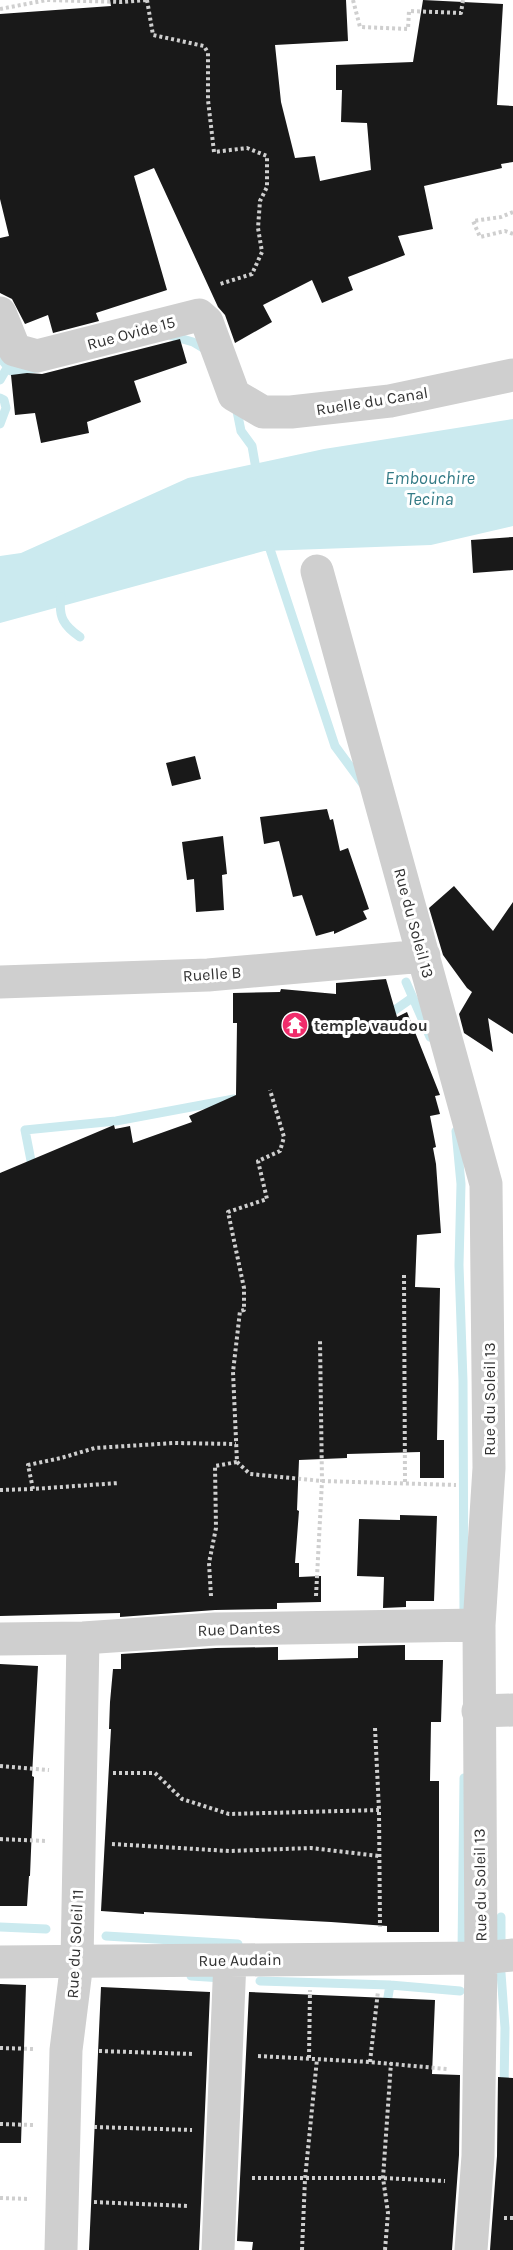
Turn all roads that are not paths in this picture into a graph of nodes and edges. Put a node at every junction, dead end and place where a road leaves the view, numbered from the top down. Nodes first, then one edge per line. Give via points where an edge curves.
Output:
1 (0, 313) edge
2 (513, 375) edge
3 (234, 395) joint
4 (317, 571) dead end
5 (424, 956) junction
6 (0, 982) edge
7 (478, 1625) junction
8 (83, 1638) junction
9 (0, 1639) edge
10 (513, 1710) edge
11 (478, 1711) junction
12 (513, 1955) edge
13 (480, 1958) junction
14 (230, 1960) junction
15 (0, 1962) edge
16 (76, 1962) junction
17 (61, 2250) edge
18 (218, 2250) edge
19 (471, 2250) edge

1 - 3 street, Rue Ovide 15 via 15,350 37,356 199,315 207,322
2 - 3 street, Ruelle du Canal via 390,401 291,412 262,412
4 - 5 street, Rue du Soleil 13
5 - 6 street, Ruelle B via 208,975
5 - 7 street, Rue du Soleil 13 via 486,1184 489,1468
7 - 8 street, Rue Dantes via 215,1629
7 - 11 street, Rue du Soleil 13
8 - 9 street, Rue Dantes
8 - 16 street, Rue du Soleil 11
10 - 11 street
11 - 13 street, Rue du Soleil 13
12 - 13 street, Rue Audain
13 - 14 street, Rue Audain
13 - 19 street, Rue du Soleil 13
14 - 16 street, Rue Audain
14 - 18 street
15 - 16 street, Rue Audain
16 - 17 street, Rue du Soleil 11 via 66,2050

